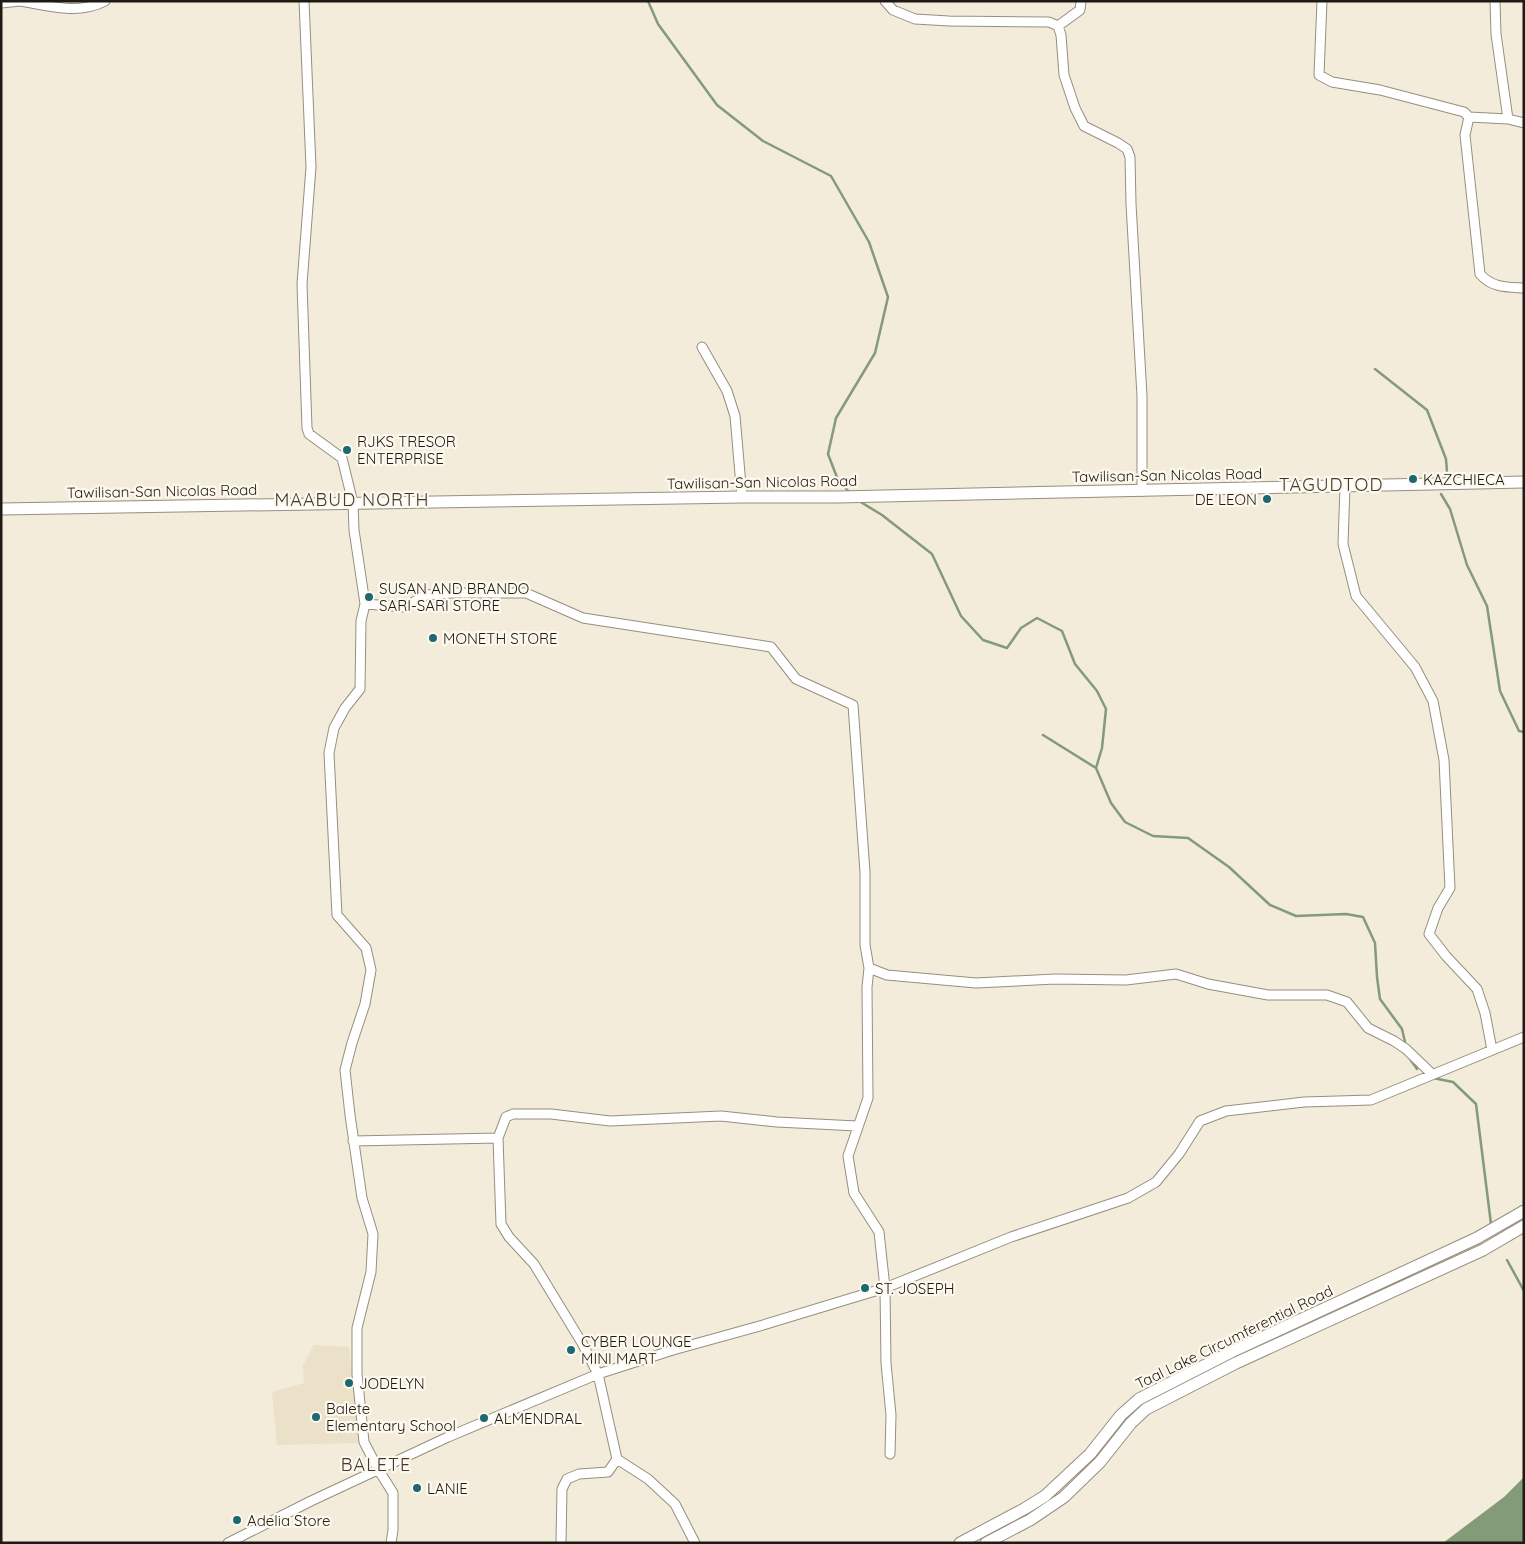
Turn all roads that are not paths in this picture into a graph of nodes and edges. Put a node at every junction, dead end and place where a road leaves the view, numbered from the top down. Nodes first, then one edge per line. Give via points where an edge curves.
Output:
1 (21, 1) edge
2 (105, 1) edge
3 (304, 1) edge
4 (885, 1) edge
5 (1081, 1) edge
6 (1322, 1) edge
7 (1495, 1) edge
8 (1, 3) edge
9 (92, 4) edge
10 (1058, 26) junction
11 (1469, 117) junction
12 (1508, 119) junction
13 (1524, 123) edge
14 (1524, 288) edge
15 (702, 347) dead end
16 (1524, 482) edge
17 (1344, 487) junction
18 (1142, 491) junction
19 (742, 497) junction
20 (353, 503) junction
21 (1, 509) edge
22 (365, 604) junction
23 (869, 968) junction
24 (1524, 1037) edge
25 (1492, 1050) junction
26 (1432, 1074) junction
27 (857, 1126) junction
28 (498, 1138) junction
29 (353, 1141) junction
30 (1524, 1211) edge
31 (1524, 1226) edge
32 (1496, 1228) junction
33 (1502, 1239) junction
34 (885, 1288) junction
35 (598, 1374) junction
36 (890, 1454) dead end
37 (617, 1459) junction
38 (378, 1469) junction
39 (228, 1543) edge
40 (391, 1543) edge
41 (561, 1543) edge
42 (695, 1543) edge
43 (960, 1543) edge
44 (986, 1543) edge

1 - 8 street
1 - 9 street via 66,9
2 - 9 street
3 - 20 street via 311,167 302,284 307,428 309,434 342,458
4 - 10 street via 893,10 915,19 1049,22
5 - 10 street via 1080,10
6 - 11 street via 1319,75 1332,82 1380,90 1464,112
7 - 12 street via 1496,34
10 - 18 street via 1064,75 1084,126 1127,149 1130,157 1142,396
11 - 12 street
11 - 14 street via 1465,135 1480,274 1486,282 1496,286
12 - 13 street
15 - 19 street via 727,391 735,416
16 - 17 main road, Tawilisan-San Nicolas Road
17 - 18 main road, Tawilisan-San Nicolas Road
17 - 25 street via 1343,544 1356,596 1415,667 1433,701 1444,760 1450,888 1438,908 1429,934 1477,989
18 - 19 main road, Tawilisan-San Nicolas Road
19 - 20 main road, Tawilisan-San Nicolas Road
20 - 21 main road, Tawilisan-San Nicolas Road
20 - 22 street
22 - 23 street via 405,607 426,595 451,593 526,594 583,618 771,647 796,679 853,705
22 - 29 street via 361,621 360,688 334,728 328,753 337,915 366,948 371,970 365,1004 345,1070
23 - 26 street via 887,975 976,983 1126,980 1176,974 1208,984 1268,995 1327,995 1347,1002 1368,1028 1394,1041
23 - 27 street via 868,1098
24 - 25 street
25 - 26 street
26 - 34 street via 1371,1100 1304,1102 1226,1111 1200,1121 1156,1182 1128,1198 1011,1238
27 - 28 street via 721,1116 610,1121 551,1114 512,1114 506,1117
27 - 34 street via 848,1156 854,1192 879,1232
28 - 29 street
28 - 35 street via 500,1224 534,1264
29 - 38 street via 362,1198 373,1234 370,1272 358,1328 357,1374 364,1442
30 - 32 main road, Taal Lake Circumferential Road
31 - 33 main road, Taal Lake Circumferential Road
32 - 33 main road
32 - 43 main road, Taal Lake Circumferential Road via 1231,1352 1139,1399 1121,1415 1090,1454 1045,1496
33 - 44 main road, Taal Lake Circumferential Road via 1236,1363 1146,1410 1064,1497 1030,1520
34 - 35 street
34 - 36 street
35 - 37 street
35 - 38 street
37 - 41 street via 608,1472 579,1474 567,1479 562,1489
37 - 42 street via 648,1479 675,1504
38 - 39 street
38 - 40 street via 394,1493

